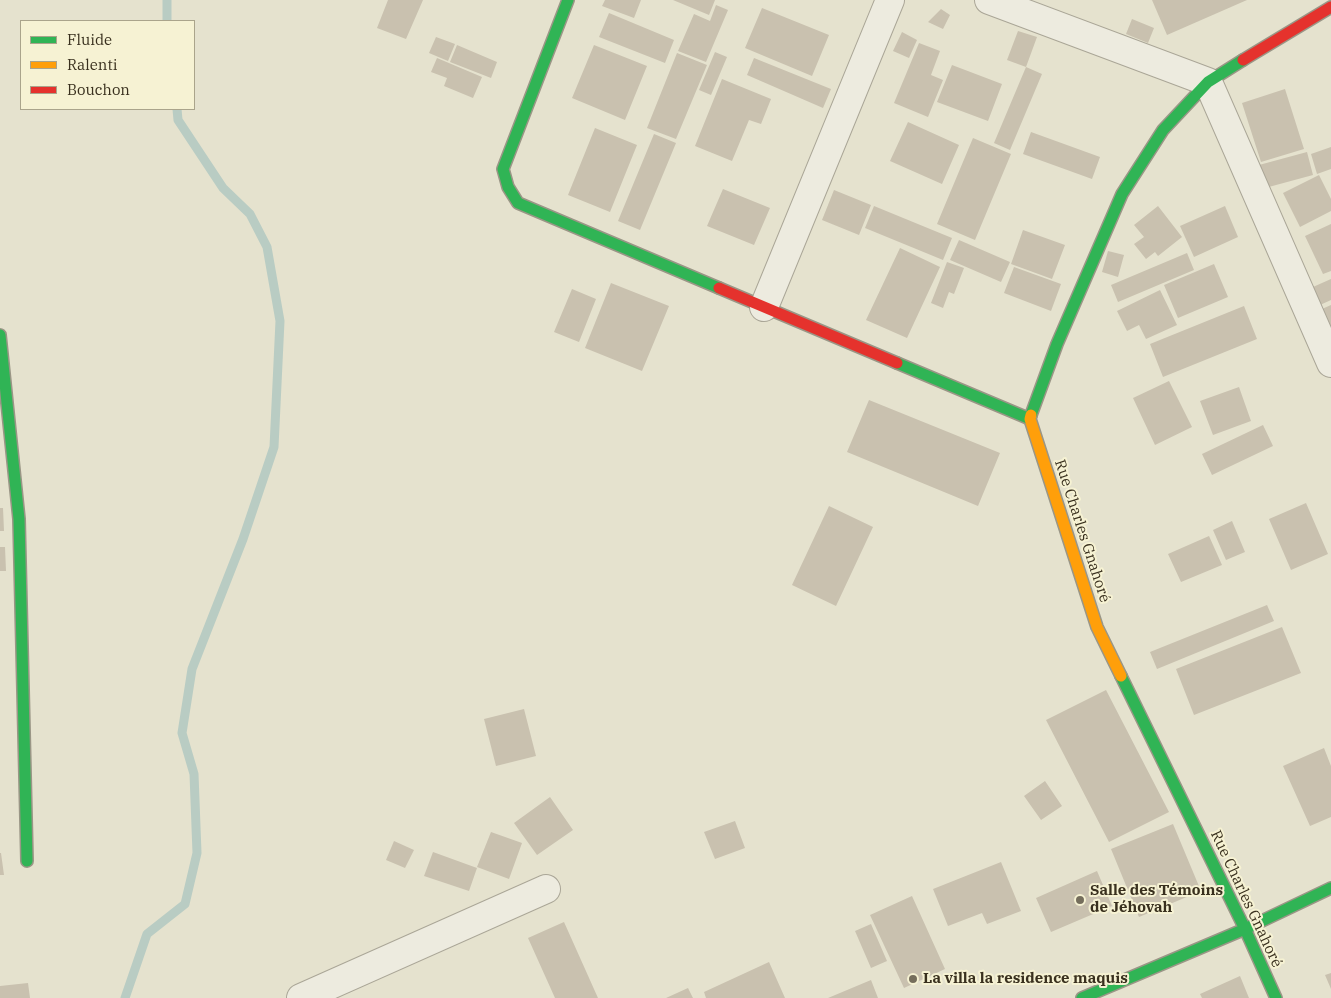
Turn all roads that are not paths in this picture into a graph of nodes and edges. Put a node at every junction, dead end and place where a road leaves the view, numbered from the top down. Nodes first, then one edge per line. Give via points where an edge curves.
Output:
1 (568, 0) edge
2 (890, 0) edge
3 (989, 0) edge
4 (1331, 8) edge
5 (1208, 82) junction
6 (764, 307) junction
7 (0, 335) edge
8 (1331, 363) edge
9 (1030, 419) junction
10 (27, 861) dead end
11 (1331, 888) edge
12 (546, 890) dead end
13 (1245, 929) junction
14 (301, 998) edge
15 (1082, 998) edge
16 (1276, 998) edge

1 - 6 street via 503,168 508,187 518,203
2 - 6 street
3 - 5 street
4 - 5 street
5 - 8 street
5 - 9 street via 1163,130 1122,194 1057,344
6 - 9 street
7 - 10 street via 19,518
9 - 13 street, Rue Charles Gnahoré via 1097,627
11 - 13 street
12 - 14 street
13 - 15 street
13 - 16 street, Rue Charles Gnahoré

